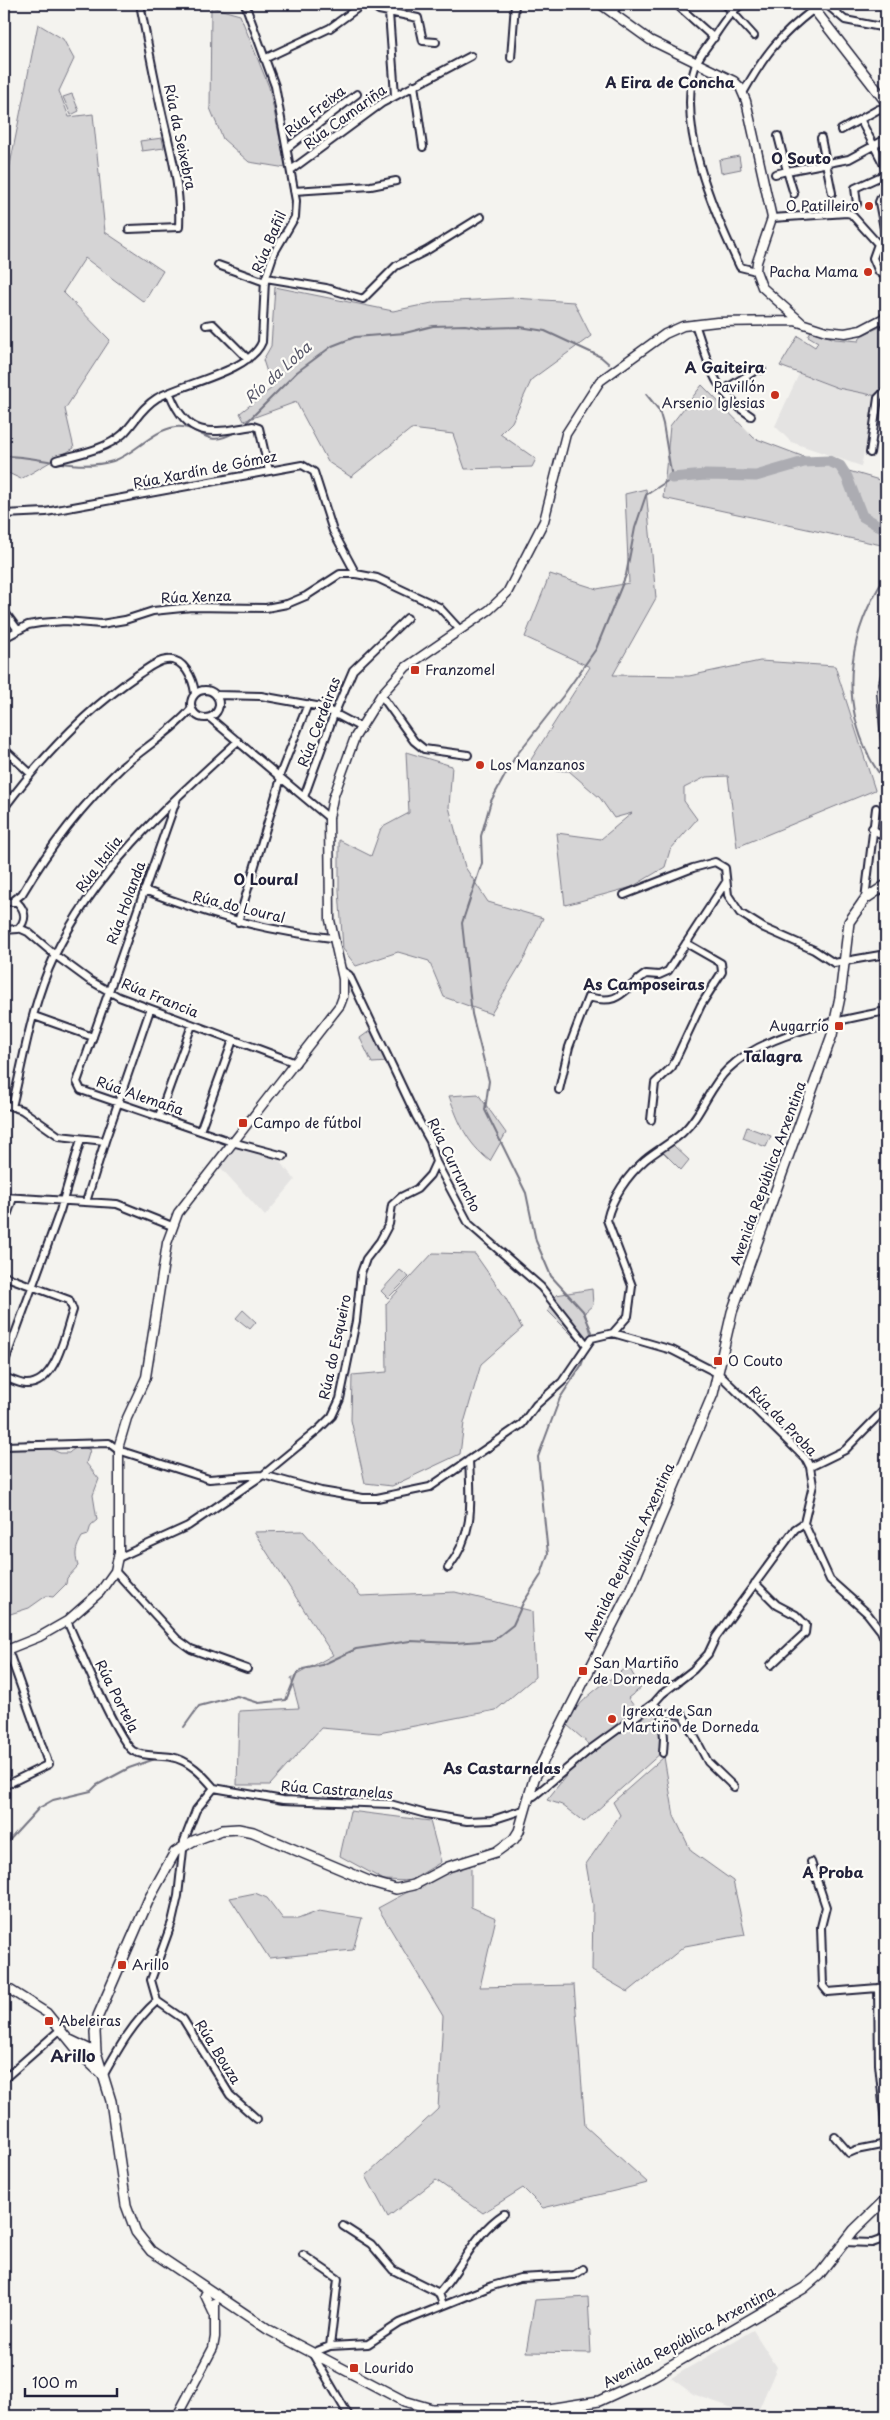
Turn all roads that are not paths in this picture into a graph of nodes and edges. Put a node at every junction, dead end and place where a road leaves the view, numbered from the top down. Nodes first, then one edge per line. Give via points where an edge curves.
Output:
1 (140, 4) edge
2 (245, 4) edge
3 (363, 4) edge
4 (371, 4) edge
5 (515, 4) edge
6 (600, 4) edge
7 (619, 4) edge
8 (676, 4) edge
9 (725, 4) edge
10 (742, 4) edge
11 (826, 4) edge
12 (812, 6) edge
13 (732, 11) junction
14 (613, 12) junction
15 (388, 13) junction
16 (886, 28) edge
17 (754, 36) dead end
18 (714, 38) junction
19 (436, 42) dead end
20 (471, 56) dead end
21 (511, 58) dead end
22 (264, 59) junction
23 (697, 61) junction
24 (414, 85) junction
25 (743, 93) junction
26 (357, 94) dead end
27 (395, 95) junction
28 (883, 106) edge
29 (861, 121) junction
30 (841, 130) dead end
31 (778, 136) dead end
32 (821, 138) dead end
33 (886, 139) edge
34 (423, 147) dead end
35 (875, 147) junction
36 (287, 148) junction
37 (826, 164) junction
38 (886, 168) edge
39 (291, 170) junction
40 (787, 171) junction
41 (775, 174) dead end
42 (886, 174) edge
43 (396, 182) dead end
44 (294, 191) junction
45 (832, 192) dead end
46 (794, 194) dead end
47 (886, 194) edge
48 (857, 204) dead end
49 (481, 217) dead end
50 (772, 218) junction
51 (130, 229) dead end
52 (886, 239) edge
53 (878, 244) junction
54 (218, 265) dead end
55 (756, 272) junction
56 (886, 277) edge
57 (266, 280) junction
58 (886, 317) edge
59 (801, 322) junction
60 (695, 324) junction
61 (206, 325) dead end
62 (248, 359) junction
63 (762, 370) dead end
64 (886, 390) edge
65 (722, 391) junction
66 (170, 394) junction
67 (751, 416) dead end
68 (870, 453) dead end
69 (56, 460) dead end
70 (269, 471) junction
71 (4, 514) edge
72 (356, 574) junction
73 (4, 611) edge
74 (407, 618) dead end
75 (18, 630) junction
76 (460, 630) junction
77 (4, 638) edge
78 (886, 675) edge
79 (198, 692) junction
80 (217, 695) junction
81 (381, 695) junction
82 (228, 696) junction
83 (220, 704) junction
84 (308, 704) junction
85 (191, 709) junction
86 (216, 713) junction
87 (334, 713) junction
88 (196, 715) junction
89 (185, 717) junction
90 (210, 718) junction
91 (220, 725) junction
92 (360, 727) junction
93 (886, 740) edge
94 (238, 741) junction
95 (4, 749) edge
96 (468, 755) dead end
97 (286, 761) junction
98 (271, 768) junction
99 (30, 773) junction
100 (280, 777) junction
101 (304, 797) junction
102 (177, 798) junction
103 (4, 808) edge
104 (876, 808) dead end
105 (157, 816) junction
106 (329, 818) junction
107 (167, 824) junction
108 (872, 828) junction
109 (886, 839) edge
110 (726, 882) junction
111 (886, 885) edge
112 (144, 890) junction
113 (22, 894) junction
114 (624, 895) dead end
115 (865, 898) junction
116 (13, 901) junction
117 (4, 902) edge
118 (20, 906) junction
119 (238, 922) junction
120 (21, 926) junction
121 (5, 932) edge
122 (332, 938) junction
123 (686, 943) junction
124 (886, 954) edge
125 (55, 955) junction
126 (844, 962) junction
127 (340, 970) junction
128 (108, 991) junction
129 (150, 1010) junction
130 (886, 1011) edge
131 (34, 1016) junction
132 (835, 1022) junction
133 (192, 1025) junction
134 (92, 1037) junction
135 (233, 1040) junction
136 (296, 1062) junction
137 (559, 1090) dead end
138 (117, 1102) junction
139 (4, 1104) edge
140 (12, 1107) junction
141 (158, 1116) junction
142 (651, 1120) dead end
143 (200, 1131) junction
144 (81, 1139) junction
145 (106, 1141) junction
146 (232, 1142) junction
147 (284, 1156) dead end
148 (436, 1162) junction
149 (4, 1197) edge
150 (13, 1198) junction
151 (62, 1200) junction
152 (86, 1202) junction
153 (4, 1226) edge
154 (172, 1226) junction
155 (4, 1276) edge
156 (32, 1286) junction
157 (613, 1334) junction
158 (586, 1344) junction
159 (4, 1364) edge
160 (719, 1374) junction
161 (4, 1376) edge
162 (886, 1408) edge
163 (4, 1446) edge
164 (118, 1450) junction
165 (469, 1460) junction
166 (810, 1468) junction
167 (263, 1475) junction
168 (804, 1523) junction
169 (118, 1558) junction
170 (448, 1568) dead end
171 (115, 1571) junction
172 (755, 1583) junction
173 (67, 1621) junction
174 (886, 1643) edge
175 (6, 1650) edge
176 (771, 1665) dead end
177 (247, 1669) dead end
178 (654, 1703) junction
179 (662, 1713) junction
180 (663, 1753) dead end
181 (4, 1786) edge
182 (734, 1787) dead end
183 (214, 1788) junction
184 (526, 1799) junction
185 (523, 1810) junction
186 (184, 1846) junction
187 (811, 1862) dead end
188 (4, 1986) edge
189 (886, 1987) edge
190 (878, 1988) junction
191 (157, 2001) junction
192 (61, 2029) junction
193 (96, 2032) junction
194 (68, 2038) junction
195 (86, 2048) junction
196 (97, 2054) junction
197 (85, 2058) junction
198 (103, 2076) junction
199 (4, 2079) edge
200 (257, 2119) dead end
201 (886, 2133) edge
202 (835, 2137) dead end
203 (886, 2144) edge
204 (886, 2200) edge
205 (504, 2214) dead end
206 (343, 2226) dead end
207 (886, 2238) edge
208 (844, 2242) junction
209 (303, 2255) dead end
210 (583, 2268) dead end
211 (439, 2293) junction
212 (213, 2300) junction
213 (443, 2306) junction
214 (330, 2346) junction
215 (312, 2353) junction
216 (574, 2407) junction
217 (177, 2416) edge
218 (349, 2416) edge
219 (567, 2416) edge

1 - 51 street, Rúa da Seixebra via 176,168 179,227
2 - 22 street, Rúa Bañil
3 - 22 street via 330,28
4 - 15 street
5 - 21 street
6 - 14 street
7 - 14 street
8 - 18 street
9 - 13 street
10 - 13 street
11 - 16 street via 845,20
12 - 25 street via 772,46
12 - 28 main road
13 - 17 street
13 - 18 street
14 - 23 street via 640,34
15 - 19 street via 418,18 423,41
15 - 27 street
18 - 23 street
20 - 24 street, Rúa Camariña
22 - 36 street, Rúa Bañil via 275,86
23 - 25 street via 734,81
23 - 55 street via 689,119 701,164 717,220 740,267
24 - 27 street, Rúa Camariña
24 - 34 street
25 - 50 street
26 - 36 street, Rúa Freixa
27 - 39 street, Rúa Camariña
28 - 29 street
29 - 30 street
29 - 35 street
31 - 40 street
32 - 37 street
33 - 35 street
35 - 37 street via 849,159
35 - 38 street
36 - 39 street, Rúa Bañil
37 - 40 street
37 - 45 street
39 - 44 street, Rúa Bañil
40 - 41 street
40 - 46 street
42 - 48 street via 855,188
43 - 44 street
44 - 57 street, Rúa Bañil via 295,217 274,253
47 - 52 street via 879,202
49 - 57 street via 388,272 363,299 326,288
50 - 53 street via 847,212
50 - 55 street
52 - 53 street
53 - 56 street via 873,258 875,266
54 - 57 street
55 - 59 street via 762,287
57 - 62 street, Rúa Bañil via 262,342 259,351
58 - 59 street via 845,334
59 - 60 street
60 - 65 street
60 - 76 street via 665,334 608,375 589,396 566,434 544,521 513,584 498,602
61 - 62 street via 213,324
62 - 66 street, Rúa Bañil
63 - 65 street via 758,369
64 - 68 street via 878,398
65 - 67 street
66 - 69 street, Rúa Bañil via 142,409 124,433 109,445
66 - 70 street via 183,417 207,432 252,426 259,428
70 - 71 street, Rúa Xardín de Gómez via 46,512
70 - 72 street, Rúa Xardín de Gómez via 302,465 314,472 333,531
72 - 75 street, Rúa Xenza via 340,574 306,596 266,608 182,608 153,611 101,624 65,621 28,625
72 - 76 street via 377,578 439,607
73 - 75 street
74 - 87 street, Rúa Cerdeiras via 353,670
75 - 77 street, Rúa Xenza
76 - 81 street via 406,667
78 - 93 main road via 882,692
79 - 80 street via 212,691
79 - 85 street via 191,702
79 - 99 street via 184,666 176,660 155,664 91,712
80 - 82 street
80 - 83 street
81 - 92 street
81 - 96 street via 414,742 424,749
82 - 83 street
82 - 84 street via 261,696
83 - 86 street
84 - 87 street
84 - 97 street
85 - 88 street
85 - 89 street
86 - 90 street
86 - 91 street
87 - 92 street
87 - 101 street, Rúa Cerdeiras
88 - 89 street
88 - 90 street
89 - 113 street via 102,787 64,830
90 - 91 street
91 - 94 street
92 - 106 street via 347,757
94 - 98 street
94 - 102 street, Rúa Holanda
95 - 99 street
97 - 98 street
97 - 100 street
98 - 100 street
99 - 103 street
100 - 101 street, Rúa Cerdeiras
100 - 119 street, Rúa Cerdeiras
101 - 106 street, Rúa Cerdeiras
102 - 105 street, Rúa Italia
102 - 107 street, Rúa Holanda
104 - 108 street
105 - 107 street
105 - 125 street, Rúa Italia via 94,889
106 - 122 street
107 - 112 street, Rúa Holanda
108 - 109 street
108 - 115 street
110 - 114 street via 725,868 715,862 706,863
110 - 123 street
110 - 126 street via 728,896 740,913 834,963
111 - 115 main road, Avenida República Arxentina
112 - 119 street, Rúa do Loural
112 - 128 street, Rúa Holanda
113 - 116 street
113 - 118 street
115 - 126 main road, Avenida República Arxentina via 849,922
116 - 117 street
116 - 118 street
118 - 120 street via 25,912
119 - 122 street, Rúa do Loural
120 - 121 street
120 - 125 street, Rúa Francia
122 - 127 street
123 - 137 street via 668,971 660,975 646,974 614,1000 588,997 569,1047
123 - 142 street via 721,964 722,972 701,1005 672,1067 655,1084
124 - 126 street
125 - 128 street, Rúa Francia
125 - 131 street, Rúa Italia
126 - 132 main road, Avenida República Arxentina
127 - 136 street via 344,988 340,1005
127 - 148 street, Rúa Curruncho via 349,975 430,1140
128 - 129 street, Rúa Francia
128 - 134 street, Rúa Alemaña
129 - 133 street, Rúa Francia
129 - 138 street
130 - 132 street
131 - 134 street
131 - 140 street, Rúa Italia
132 - 157 street via 776,1038 728,1069 692,1124 631,1174 607,1220 632,1286 628,1316
132 - 160 main road, Avenida República Arxentina via 823,1064 732,1312
133 - 135 street, Rúa Francia
133 - 141 street
134 - 138 street, Rúa Alemaña via 77,1082 82,1090
135 - 136 street, Rúa Francia
135 - 143 street
136 - 146 street
138 - 141 street, Rúa Alemaña
138 - 145 street
139 - 140 street
140 - 144 street via 22,1110 59,1136
141 - 143 street, Rúa Alemaña
143 - 146 street, Rúa Alemaña
144 - 145 street
144 - 151 street
145 - 152 street
146 - 147 street, Rúa Alemaña
146 - 154 street via 178,1213
148 - 158 street, Rúa Curruncho via 469,1224 541,1287
148 - 167 street, Rúa do Esqueiro via 430,1175 417,1189 392,1205 389,1224 366,1259 340,1400 332,1416
149 - 150 street
150 - 151 street
150 - 153 street
151 - 152 street
151 - 156 street
152 - 154 street via 117,1204
154 - 164 street via 146,1377 127,1418
155 - 156 street
156 - 159 street
156 - 161 street via 69,1300 73,1310 53,1368 45,1378 25,1384
157 - 158 street via 592,1338
157 - 160 street, Rúa da Proba via 672,1350
158 - 165 street via 555,1391 536,1405 522,1424
160 - 166 street, Rúa da Proba via 790,1442
160 - 184 main road, Avenida República Arxentina via 694,1442 631,1588
162 - 166 street via 845,1450
163 - 164 street via 109,1443
164 - 167 street via 209,1479
164 - 169 street
165 - 167 street via 430,1487 377,1498 321,1490
165 - 170 street via 468,1531 461,1551
166 - 168 street, Rúa da Proba via 813,1485
167 - 169 street, Rúa do Esqueiro via 188,1526
168 - 172 street via 795,1529
168 - 174 street via 830,1580 867,1613
169 - 171 street
171 - 173 street via 100,1592
171 - 177 street via 176,1639 191,1649
172 - 176 street via 777,1605 796,1615 806,1625 805,1633
172 - 178 street via 716,1637 708,1654
173 - 175 street
173 - 183 street, Rúa Portela via 119,1733 133,1751 173,1758 193,1767
175 - 181 street via 48,1762
178 - 179 street
178 - 184 street
179 - 180 street
179 - 182 street via 683,1715 708,1762
183 - 185 street, Rúa Castranelas via 283,1800 390,1804 467,1821 492,1820
183 - 186 street via 196,1810
184 - 185 main road, Avenida República Arxentina
185 - 186 main road, Avenida República Arxentina via 519,1831 505,1847 448,1866 405,1889 371,1882 246,1830 222,1830
186 - 191 street via 172,1922 151,1980
186 - 193 main road, Avenida República Arxentina via 169,1861 149,1899 103,2002
187 - 190 street via 826,1907 821,1927 823,1986 828,1992
188 - 192 street via 46,2014
189 - 190 street
190 - 201 street via 879,2064
191 - 198 street via 129,2032
191 - 200 street, Rúa Bouza via 183,2019 230,2095
192 - 194 street
192 - 199 street
193 - 195 street, Avenida República Arxentina
193 - 196 main road, Avenida República Arxentina
194 - 195 street
194 - 197 street
195 - 196 street
195 - 197 street, Avenida República Arxentina
196 - 197 street via 90,2060
196 - 198 main road, Avenida República Arxentina
197 - 198 street, Avenida República Arxentina
198 - 212 main road, Avenida República Arxentina via 114,2114 126,2205 136,2232 151,2251 208,2290
202 - 203 street via 849,2153
204 - 208 main road, Avenida República Arxentina
205 - 211 street via 478,2240
206 - 211 street via 371,2244 394,2270
207 - 208 street via 872,2243
208 - 216 main road, Avenida República Arxentina via 819,2275 796,2294 633,2386 599,2402
209 - 214 street via 338,2279
210 - 213 street via 574,2275 520,2278
211 - 213 street
212 - 215 main road, Avenida República Arxentina
212 - 217 street via 216,2325 212,2348
213 - 214 street via 400,2323 368,2344
214 - 215 street
215 - 216 main road, Avenida República Arxentina via 420,2407 473,2410
215 - 218 street
216 - 219 street

